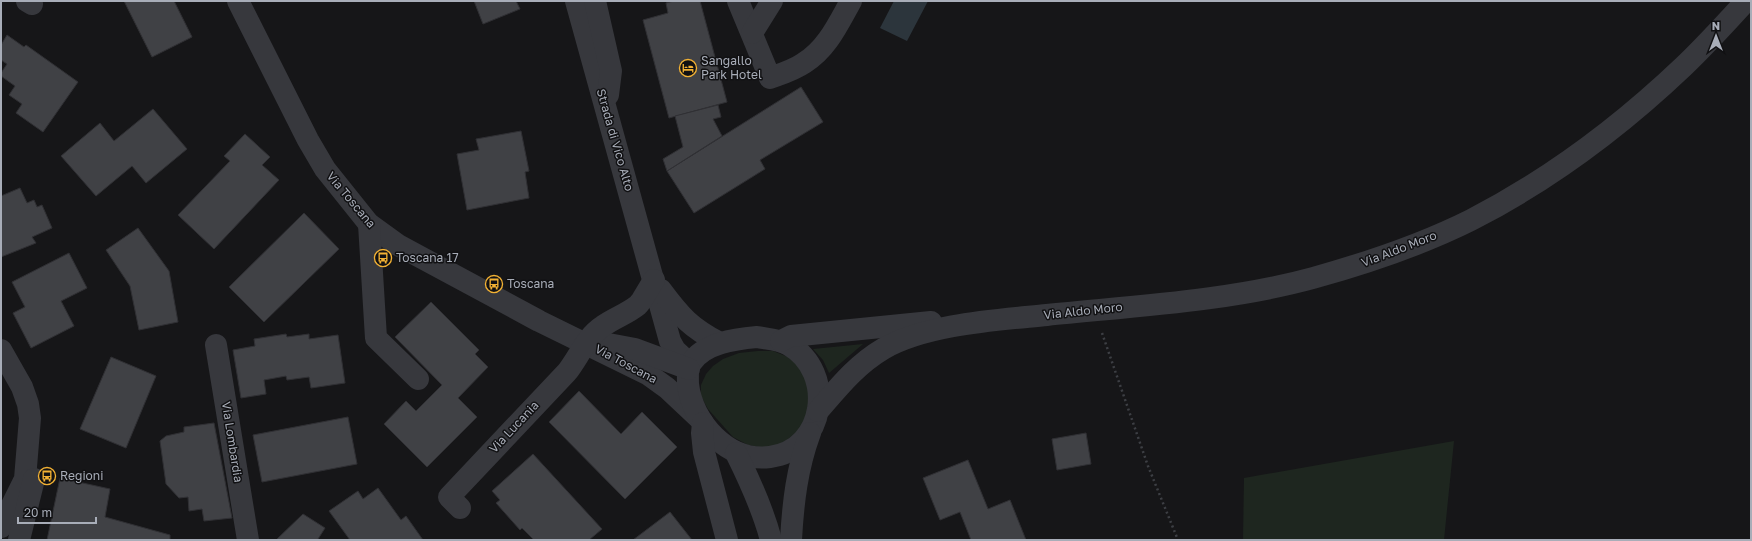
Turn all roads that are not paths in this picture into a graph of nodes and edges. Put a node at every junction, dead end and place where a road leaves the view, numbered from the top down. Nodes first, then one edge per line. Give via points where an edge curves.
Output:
1 (238, 1) edge
2 (576, 1) edge
3 (595, 1) edge
4 (738, 1) edge
5 (772, 1) edge
6 (851, 1) edge
7 (1746, 1) edge
8 (752, 33) junction
9 (607, 112) junction
10 (369, 224) junction
11 (654, 280) junction
12 (976, 322) junction
13 (781, 341) junction
14 (585, 343) junction
15 (720, 343) junction
16 (216, 345) dead end
17 (1, 350) edge
18 (689, 366) junction
19 (418, 379) dead end
20 (815, 420) junction
21 (702, 421) junction
22 (30, 426) junction
23 (736, 453) junction
24 (8, 503) edge
25 (460, 508) dead end
26 (1, 527) edge
27 (19, 540) edge
28 (248, 540) edge
29 (727, 540) edge
30 (771, 540) edge
31 (792, 540) edge

1 - 10 street, Via Toscana via 308,140 326,169
2 - 9 street, Strada di Vico Alto
3 - 9 street via 611,71
4 - 8 street
5 - 8 street
6 - 8 street via 834,32 814,55 791,70 770,78
7 - 12 street, Via Aldo Moro via 1686,64 1643,102 1544,178 1470,220 1382,257 1310,279 1234,294
9 - 11 street, Strada di Vico Alto
10 - 14 street, Via Toscana via 398,245
10 - 19 street via 376,338
11 - 14 street, Via Toscana via 638,305 602,326
11 - 15 street, Strada di Vico Alto via 687,322
11 - 18 street, Strada di Vico Alto via 670,341
12 - 13 street, Via Aldo Moro via 882,326 791,336
12 - 20 street, Via Aldo Moro via 915,336 885,348 851,373
13 - 15 street via 757,338
13 - 20 street via 796,350 816,377 819,394
14 - 18 street, Via Toscana via 610,343
14 - 21 street, Via Toscana via 649,375 671,391
14 - 25 street, Via Lucania via 567,372 449,497
15 - 18 street via 698,355
16 - 28 street, Via Lombardia
17 - 22 street via 27,398
18 - 21 street via 690,395
20 - 23 street via 802,442 785,452 770,457
20 - 31 street via 798,472
21 - 23 street via 712,435
21 - 29 street via 704,452
22 - 24 street via 26,474
22 - 27 street via 36,468
23 - 30 street via 753,488
24 - 26 street

